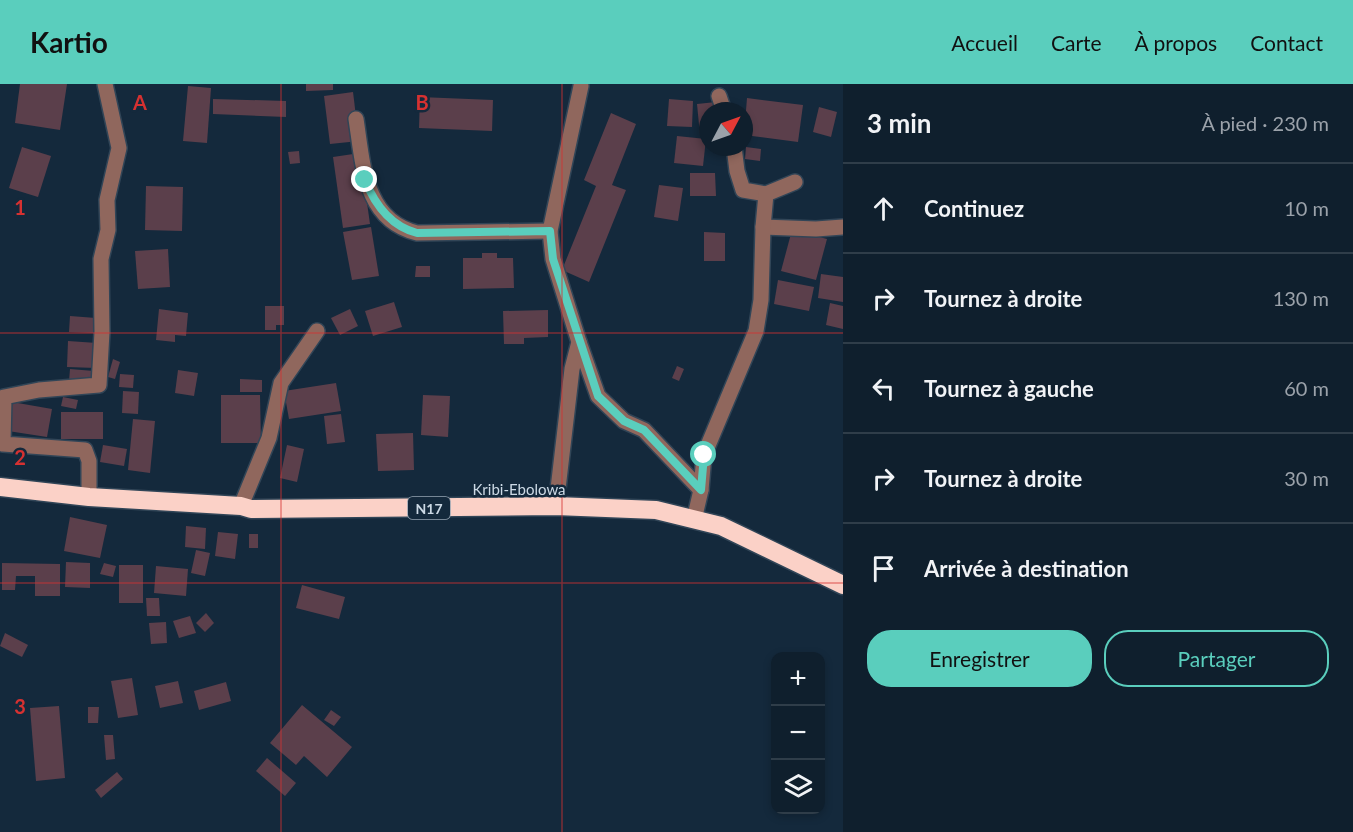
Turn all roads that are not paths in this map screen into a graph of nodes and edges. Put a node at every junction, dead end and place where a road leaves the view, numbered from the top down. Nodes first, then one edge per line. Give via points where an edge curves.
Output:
1 (105, 84) edge
2 (581, 86) dead end
3 (356, 119) dead end
4 (735, 156) edge
5 (795, 182) dead end
6 (766, 194) junction
7 (763, 227) junction
8 (843, 227) edge
9 (550, 231) junction
10 (317, 331) dead end
11 (579, 342) junction
12 (701, 490) junction
13 (2, 492) edge
14 (89, 497) junction
15 (241, 506) junction
16 (556, 506) junction
17 (694, 520) junction
18 (843, 585) edge

1 - 14 street via 119,148 107,200 108,230 101,259 99,386 4,397 3,444 85,450
2 - 9 street
3 - 9 street via 365,180 373,200 404,230
4 - 6 street via 743,190
5 - 6 street
6 - 7 street
7 - 8 street
7 - 12 street via 756,331 704,455
9 - 11 street via 553,259
10 - 15 street via 282,384 269,438
11 - 12 street via 598,396 624,421 644,430
11 - 16 street via 572,369
12 - 17 street
13 - 14 highway, Kribi-Ebolowa / N17
14 - 15 highway, Kribi-Ebolowa / N17
15 - 16 highway, Kribi-Ebolowa / N17 via 251,509
16 - 17 highway, Kribi-Ebolowa / N17 via 656,510
17 - 18 highway, Kribi-Ebolowa / N17 via 721,526

